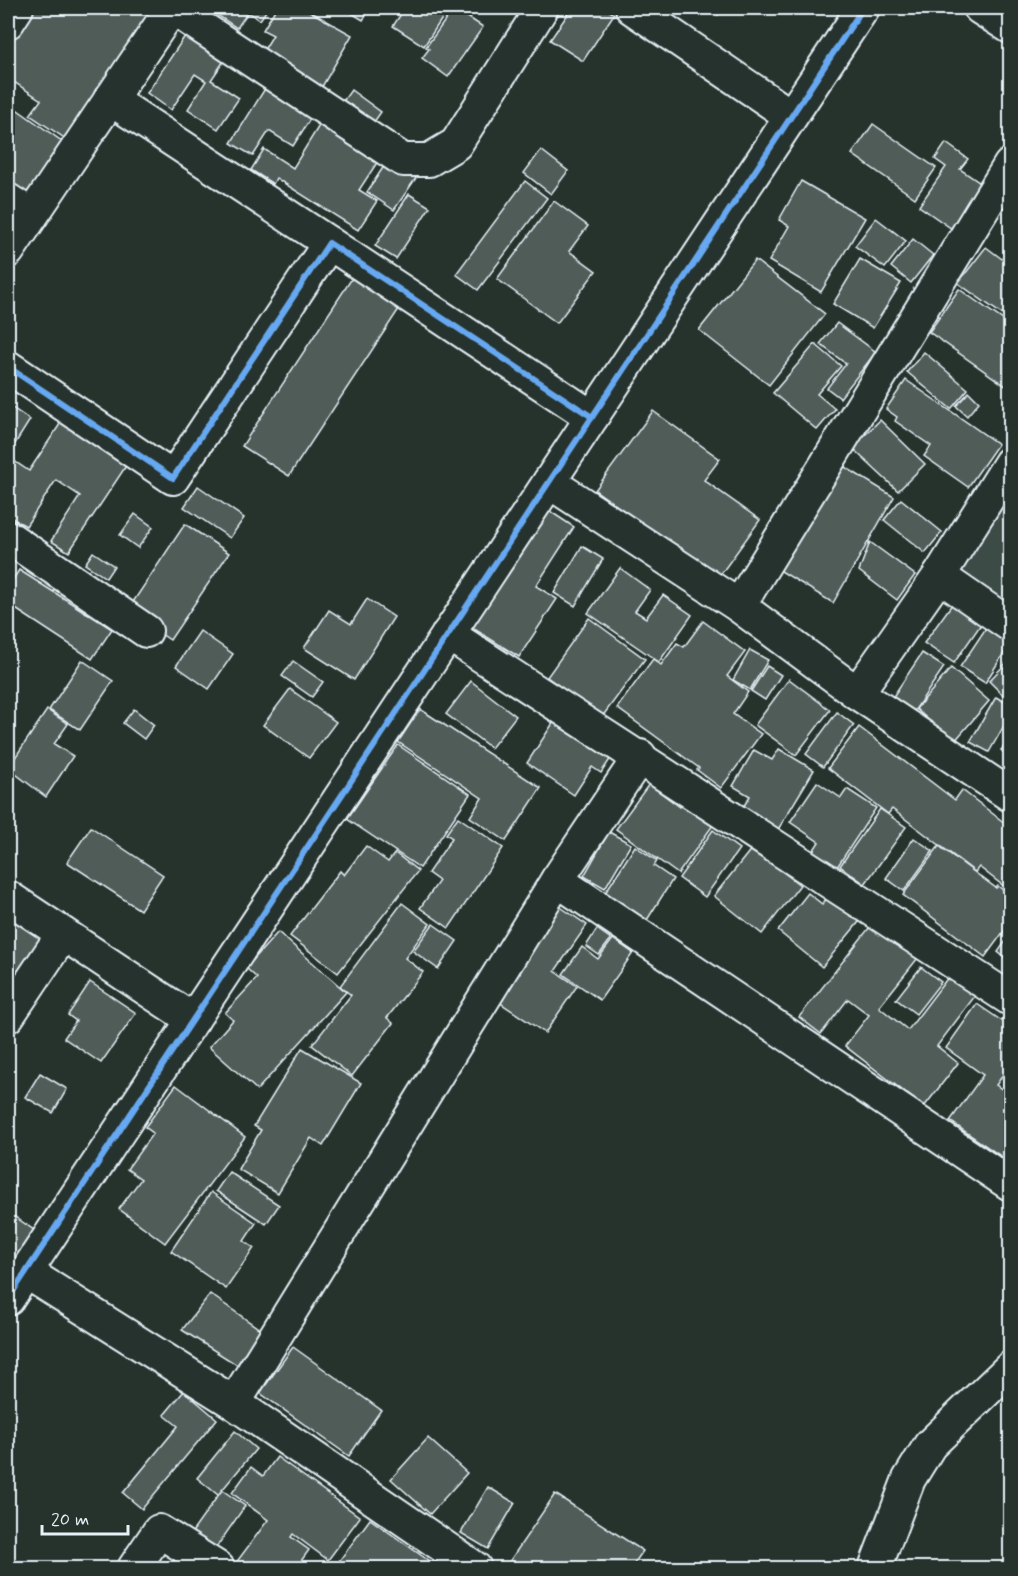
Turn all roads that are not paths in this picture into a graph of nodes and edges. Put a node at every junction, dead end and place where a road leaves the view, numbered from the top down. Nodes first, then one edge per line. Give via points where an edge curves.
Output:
1 (17, 8) edge
2 (172, 8) edge
3 (542, 8) edge
4 (632, 8) edge
5 (863, 8) edge
6 (980, 8) edge
7 (8, 22) edge
8 (1011, 27) edge
9 (110, 99) junction
10 (791, 116) junction
11 (1011, 165) edge
12 (1000, 204) edge
13 (20, 207) edge
14 (328, 243) junction
15 (8, 251) edge
16 (8, 368) edge
17 (592, 417) junction
18 (1011, 463) edge
19 (549, 482) junction
20 (8, 537) edge
21 (939, 576) junction
22 (739, 606) junction
23 (1011, 625) edge
24 (146, 631) dead end
25 (448, 634) junction
26 (857, 693) junction
27 (640, 756) junction
28 (1011, 795) edge
29 (557, 880) junction
30 (8, 897) edge
31 (63, 934) junction
32 (1011, 999) edge
33 (8, 1016) edge
34 (193, 1020) junction
35 (1011, 1184) edge
36 (26, 1272) junction
37 (8, 1299) edge
38 (1011, 1368) edge
39 (234, 1403) junction
40 (134, 1569) edge
41 (218, 1569) edge
42 (475, 1569) edge
43 (875, 1569) edge

1 - 7 street
2 - 3 street via 403,160 429,160 456,144
2 - 9 street
4 - 10 street
5 - 10 street
6 - 8 street
9 - 13 street
9 - 14 street
10 - 17 street
11 - 12 street
12 - 22 street
13 - 15 street
14 - 16 street via 173,478
14 - 17 street
17 - 19 street
18 - 21 street
19 - 22 street
19 - 25 street
20 - 24 street
21 - 23 street
21 - 26 street
22 - 26 street
25 - 27 street
25 - 34 street
26 - 28 street
27 - 29 street
27 - 32 street
29 - 35 street
29 - 39 street
30 - 31 street
31 - 33 street
31 - 34 street
34 - 36 street
36 - 37 street
36 - 39 street
38 - 43 street via 930,1445 909,1479
39 - 42 street
40 - 41 street via 159,1531

